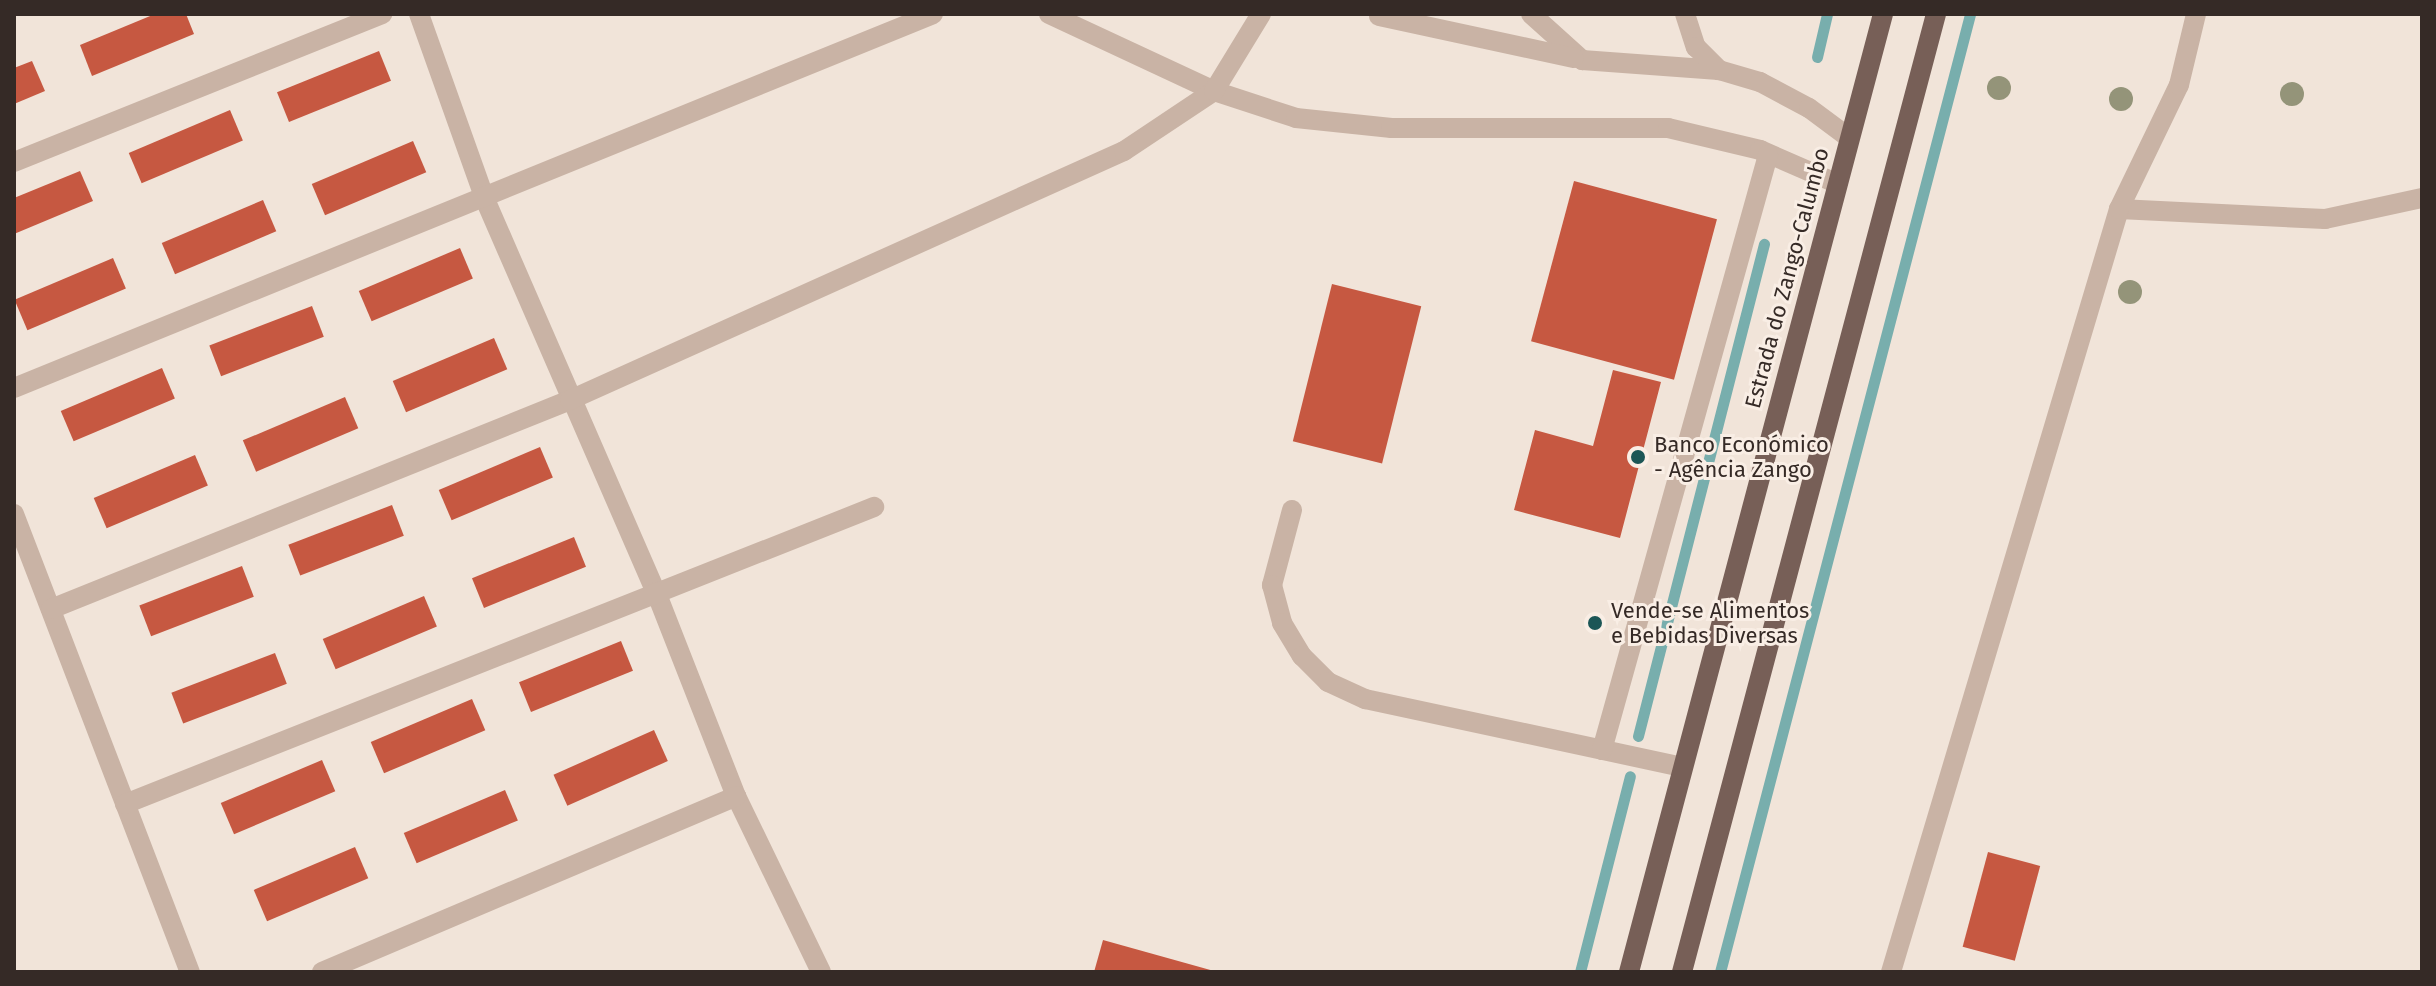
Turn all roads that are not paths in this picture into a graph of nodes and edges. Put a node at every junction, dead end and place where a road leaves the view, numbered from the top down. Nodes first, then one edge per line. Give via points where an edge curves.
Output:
1 (382, 14) edge
2 (419, 14) edge
3 (933, 14) edge
4 (1049, 14) edge
5 (1261, 14) edge
6 (1531, 14) edge
7 (1685, 14) edge
8 (1883, 14) edge
9 (1936, 14) edge
10 (2196, 14) edge
11 (1379, 16) dead end
12 (1083, 22) edge
13 (1582, 60) junction
14 (1719, 70) junction
15 (1214, 91) junction
16 (1848, 137) junction
17 (1768, 155) junction
18 (14, 162) edge
19 (1836, 183) junction
20 (484, 197) junction
21 (2422, 198) edge
22 (2119, 209) junction
23 (14, 388) edge
24 (570, 400) junction
25 (874, 507) dead end
26 (1292, 510) dead end
27 (14, 514) edge
28 (656, 592) junction
29 (51, 609) junction
30 (1602, 750) junction
31 (1683, 767) junction
32 (736, 796) junction
33 (125, 804) junction
34 (190, 972) edge
35 (322, 972) edge
36 (821, 972) edge
37 (1629, 972) edge
38 (1682, 972) edge
39 (1891, 972) edge

1 - 18 street
2 - 20 street
3 - 20 street
4 - 12 street
5 - 15 street
6 - 13 street
7 - 14 street via 1696,47
8 - 16 main road, Estrada do Zango-Calumbo
9 - 38 main road
10 - 22 street via 2179,85
11 - 13 street
12 - 15 street
13 - 14 street
14 - 16 street via 1760,82
15 - 17 street via 1296,118 1391,128 1668,128 1718,137
15 - 24 street via 1124,151
16 - 19 main road, Estrada do Zango-Calumbo
17 - 19 street
17 - 30 street
19 - 31 main road, Estrada do Zango-Calumbo
20 - 23 street
20 - 24 street
21 - 22 street via 2325,219
22 - 39 street
24 - 28 street
24 - 29 street
25 - 28 street
26 - 30 street via 1272,585 1282,623 1302,656 1328,682 1365,699
27 - 29 street
28 - 32 street
28 - 33 street
29 - 33 street
30 - 31 street
31 - 37 main road, Estrada do Zango-Calumbo
32 - 35 street
32 - 36 street
33 - 34 street

